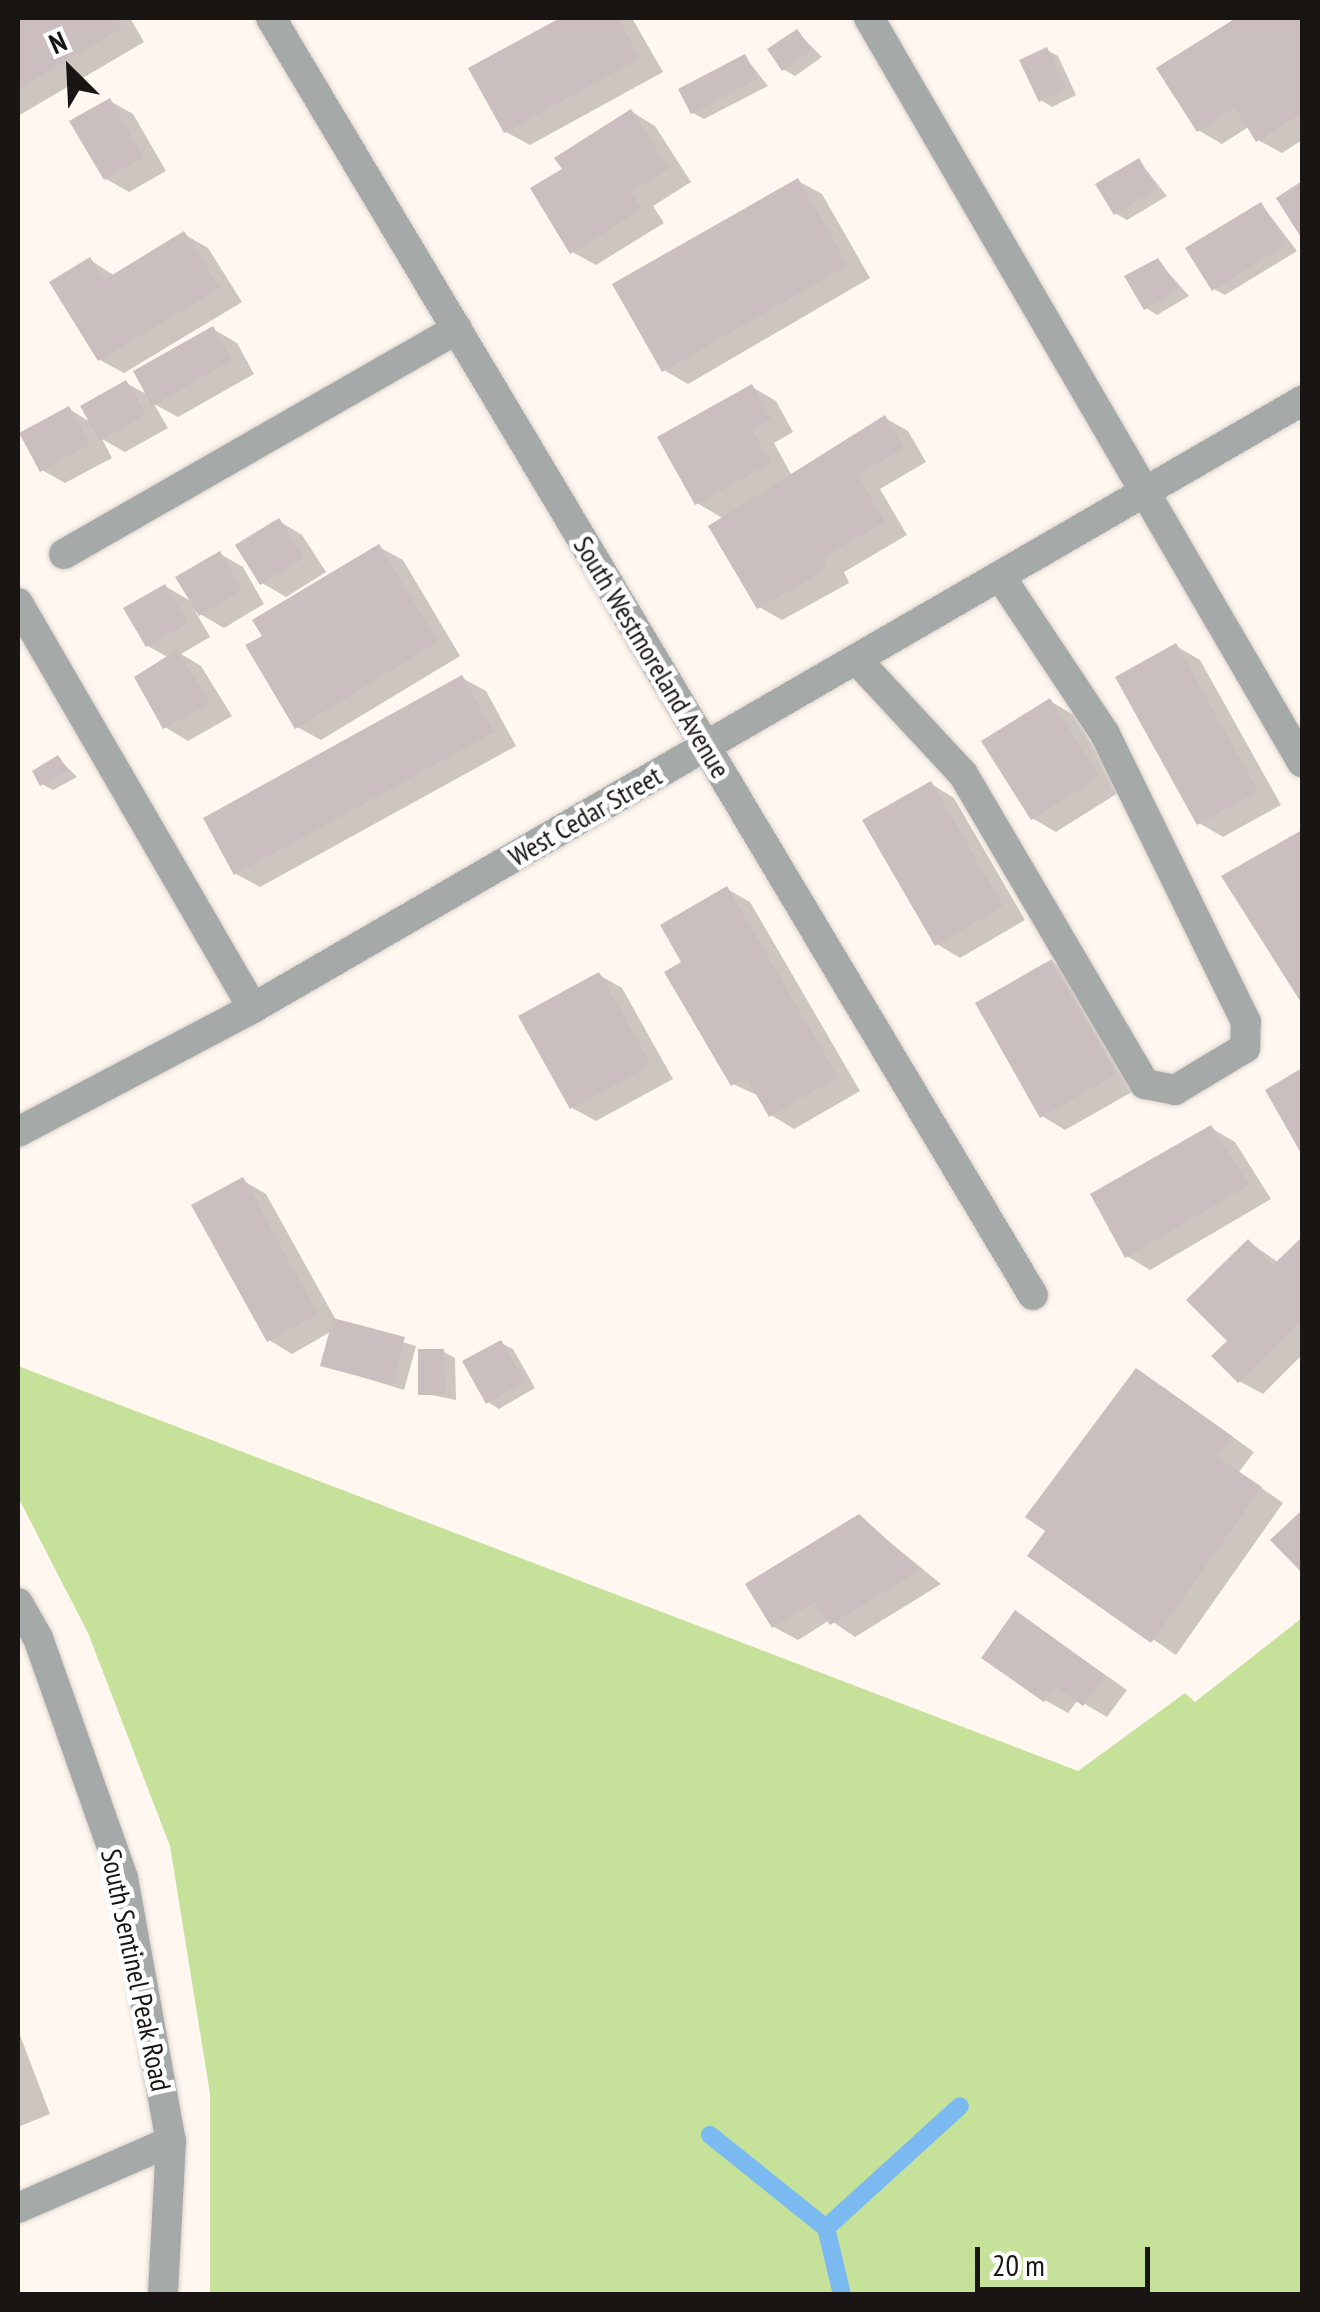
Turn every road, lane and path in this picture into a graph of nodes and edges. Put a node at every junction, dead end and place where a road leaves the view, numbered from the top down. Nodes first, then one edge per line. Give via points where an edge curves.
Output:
1 (271, 18) edge
2 (869, 18) edge
3 (457, 329) junction
4 (1302, 401) edge
5 (1147, 490) junction
6 (64, 554) dead end
7 (1000, 576) junction
8 (18, 603) edge
9 (856, 659) junction
10 (705, 746) junction
11 (1302, 762) edge
12 (252, 1008) junction
13 (18, 1132) edge
14 (1033, 1295) dead end
15 (18, 1603) edge
16 (171, 2141) junction
17 (18, 2208) edge
18 (163, 2294) edge

1 - 3 street, South Westmoreland Avenue
2 - 5 street
3 - 6 street
3 - 10 street, South Westmoreland Avenue
4 - 5 street, West Cedar Street
5 - 7 street, West Cedar Street
5 - 11 street
7 - 9 street, West Cedar Street
7 - 9 street via 1105,734 1246,1022 1245,1048 1175,1090 1146,1084 963,774
8 - 12 street
9 - 10 street, West Cedar Street
10 - 12 street, West Cedar Street
10 - 14 street, South Westmoreland Avenue
12 - 13 street, West Cedar Street
15 - 16 street, South Sentinel Peak Road via 38,1638 123,1878
16 - 17 street
16 - 18 street, South Sentinel Peak Road

